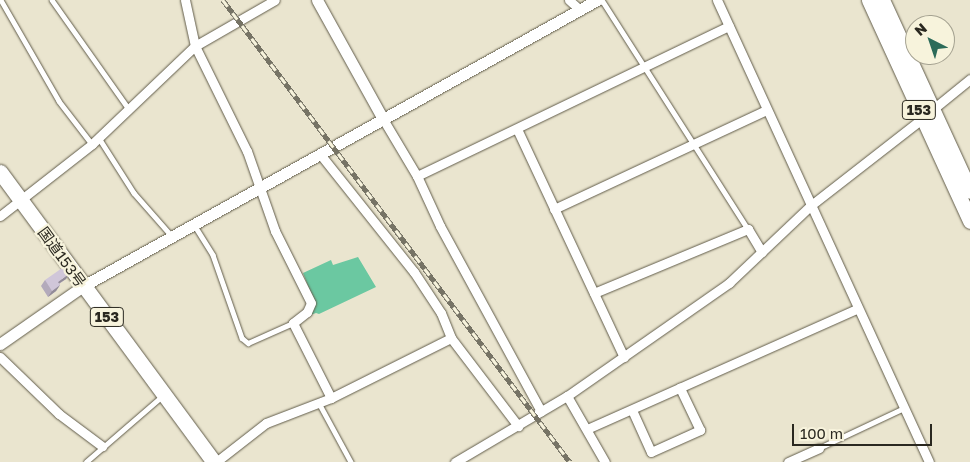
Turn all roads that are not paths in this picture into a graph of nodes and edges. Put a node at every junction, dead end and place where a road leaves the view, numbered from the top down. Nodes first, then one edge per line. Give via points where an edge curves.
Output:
1 (1, 0) edge
2 (52, 0) edge
3 (185, 0) edge
4 (275, 0) edge
5 (317, 0) edge
6 (569, 0) edge
7 (598, 0) edge
8 (602, 0) edge
9 (717, 0) edge
10 (869, 0) edge
11 (882, 0) edge
12 (578, 8) junction
13 (729, 26) junction
14 (195, 46) junction
15 (645, 66) junction
16 (970, 80) edge
17 (130, 109) junction
18 (766, 110) junction
19 (928, 114) junction
20 (383, 119) junction
21 (517, 129) junction
22 (96, 141) junction
23 (692, 145) junction
24 (320, 154) junction
25 (0, 172) edge
26 (417, 176) junction
27 (260, 188) junction
28 (970, 191) edge
29 (21, 202) junction
30 (810, 206) junction
31 (554, 209) junction
32 (0, 216) edge
33 (970, 221) edge
34 (195, 225) junction
35 (748, 229) junction
36 (172, 237) junction
37 (762, 252) junction
38 (84, 286) junction
39 (594, 293) junction
40 (857, 309) junction
41 (293, 323) junction
42 (451, 338) junction
43 (0, 344) edge
44 (0, 357) edge
45 (624, 357) junction
46 (680, 388) junction
47 (164, 394) junction
48 (567, 396) junction
49 (331, 398) junction
50 (319, 402) junction
51 (904, 408) junction
52 (632, 410) junction
53 (542, 411) junction
54 (518, 426) junction
55 (587, 429) junction
56 (102, 446) junction
57 (819, 448) joint
58 (86, 462) edge
59 (215, 462) edge
60 (351, 462) edge
61 (455, 462) edge
62 (605, 462) edge
63 (788, 462) edge
64 (929, 462) edge

1 - 22 lane via 60,101
2 - 17 lane
3 - 14 street
4 - 14 street
5 - 20 street
6 - 12 street
7 - 12 street
8 - 15 lane
9 - 13 street
10 - 19 highway, 153
11 - 19 highway, 153
12 - 20 street
13 - 15 street
13 - 18 street
14 - 17 street
14 - 27 street via 247,151
15 - 21 street
15 - 23 lane
16 - 19 street
17 - 22 street
18 - 23 street
18 - 30 street
19 - 28 highway, 153
19 - 30 street
19 - 33 highway, 153
20 - 24 street
20 - 26 street
21 - 26 street
21 - 31 street
22 - 29 street
22 - 36 lane
23 - 31 street
23 - 35 lane
24 - 27 street
24 - 42 street via 414,272 441,313
25 - 29 highway, 国道153号 / 153
26 - 53 street via 440,226
27 - 34 street
27 - 41 street via 274,231 312,303 307,312
29 - 32 street
29 - 38 highway, 国道153号 / 153
30 - 37 street
30 - 40 street
31 - 39 street
34 - 36 street
34 - 41 lane via 212,255 242,338 248,343
35 - 37 street
35 - 39 street
36 - 38 street
37 - 45 street via 729,284
38 - 43 street
38 - 47 highway, 国道153号 / 153
39 - 45 street
40 - 46 street
40 - 51 street
41 - 49 street
42 - 49 street
42 - 54 street
44 - 56 street via 59,414
45 - 48 street
46 - 52 street
46 - 52 street via 700,430 651,452
47 - 56 lane
47 - 59 highway, 国道153号 / 153
48 - 53 street
48 - 55 street
49 - 50 street
50 - 59 street via 266,423
50 - 60 lane
51 - 57 lane
51 - 64 street
52 - 55 street
53 - 54 street
54 - 61 street
55 - 62 street
56 - 58 lane
57 - 63 street

